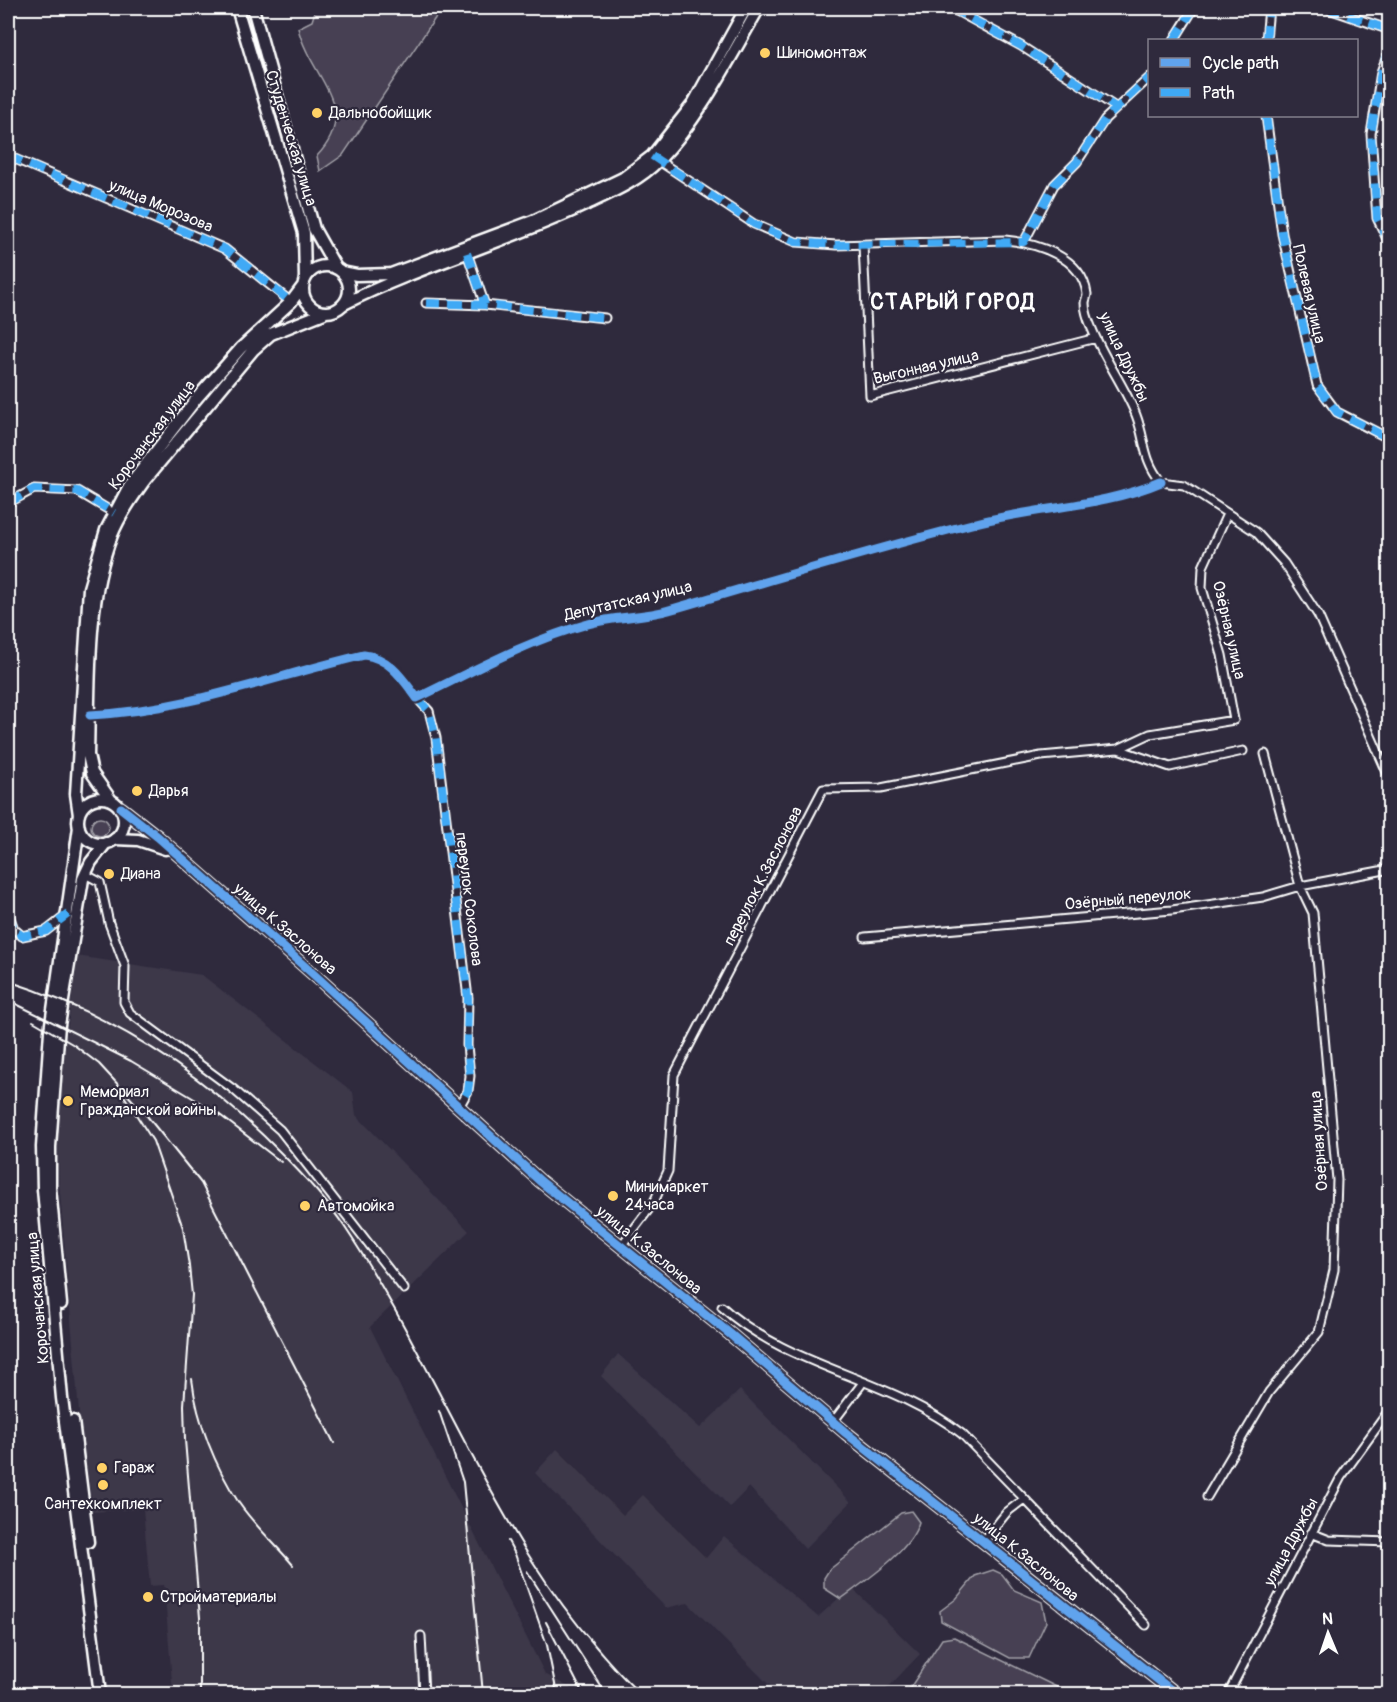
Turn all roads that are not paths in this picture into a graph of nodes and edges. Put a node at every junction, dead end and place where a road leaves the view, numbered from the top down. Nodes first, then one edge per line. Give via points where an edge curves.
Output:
1 (237, 8) edge
2 (253, 8) edge
3 (746, 8) edge
4 (759, 8) edge
5 (951, 8) edge
6 (1194, 8) edge
7 (1269, 8) edge
8 (1326, 8) edge
9 (1389, 30) edge
10 (1175, 39) edge
11 (1266, 39) edge
12 (1389, 48) edge
13 (1148, 78) edge
14 (1117, 108) junction
15 (1266, 117) edge
16 (8, 156) edge
17 (655, 158) junction
18 (1024, 242) junction
19 (863, 245) junction
20 (1389, 245) edge
21 (467, 253) junction
22 (339, 270) junction
23 (304, 282) junction
24 (291, 302) junction
25 (426, 303) dead end
26 (345, 304) junction
27 (486, 305) junction
28 (324, 313) junction
29 (605, 318) dead end
30 (1096, 338) junction
31 (1389, 439) edge
32 (1161, 482) junction
33 (8, 503) edge
34 (114, 513) junction
35 (1227, 514) junction
36 (417, 698) junction
37 (90, 715) junction
38 (1234, 720) joint
39 (1118, 750) junction
40 (1243, 752) dead end
41 (1265, 754) dead end
42 (1389, 779) edge
43 (111, 800) junction
44 (121, 808) junction
45 (79, 814) junction
46 (79, 827) junction
47 (111, 841) junction
48 (174, 852) junction
49 (1389, 869) edge
50 (85, 874) junction
51 (1300, 886) junction
52 (8, 912) edge
53 (68, 914) junction
54 (866, 937) dead end
55 (459, 1107) junction
56 (621, 1246) junction
57 (404, 1289) dead end
58 (722, 1307) dead end
59 (740, 1323) junction
60 (730, 1334) junction
61 (861, 1385) dead end
62 (1389, 1409) edge
63 (833, 1422) junction
64 (1207, 1497) dead end
65 (1024, 1499) junction
66 (1311, 1533) junction
67 (983, 1542) junction
68 (1389, 1542) edge
69 (1146, 1625) dead end
70 (420, 1636) dead end
71 (100, 1695) edge
72 (106, 1695) edge
73 (424, 1695) edge
74 (1176, 1695) edge
75 (1228, 1695) edge

1 - 23 main road, Студенческая улица via 304,233
2 - 22 main road, Студенческая улица via 314,229
3 - 17 main road via 693,104
4 - 17 main road via 700,108
5 - 14 street via 1021,46
6 - 10 street
7 - 11 street
8 - 9 street
12 - 20 street via 1371,134 1377,218
13 - 14 street
14 - 18 street via 1105,119 1077,162 1053,185
15 - 31 street, Полевая улица via 1282,234 1317,385 1337,412
16 - 24 street, улица Морозова via 225,249
17 - 19 street via 754,224 796,242
17 - 21 main road via 628,184 536,228
17 - 22 main road via 533,221 391,274 357,275
18 - 19 street
18 - 30 street, улица Дружбы via 1058,254 1078,274 1087,294 1085,303
19 - 30 street, Выгонная улица via 870,396
21 - 26 main road
21 - 27 street
22 - 23 main road via 322,266
22 - 26 main road via 349,284
23 - 24 main road, Корочанская улица
23 - 28 main road via 306,301
24 - 34 main road, Корочанская улица via 252,336 204,391 134,478
25 - 27 street
26 - 28 main road
27 - 29 street
28 - 37 main road, Корочанская улица via 271,334 253,350 129,502 112,533 97,588
30 - 32 street, улица Дружбы via 1137,417 1150,467
32 - 35 street via 1184,486
32 - 36 street, Депутатская улица via 1130,495 982,522 849,556 668,610 582,626 490,662
33 - 34 street via 34,489 76,491
34 - 45 main road, Корочанская улица via 89,588 76,794
35 - 38 street, Озёрная улица via 1203,567 1202,588 1222,655
35 - 42 street via 1256,532 1284,563 1318,615
36 - 37 street via 391,665 378,656 364,655 256,685 154,707
36 - 55 street, переулок Соколова via 429,711 436,738 468,998 470,1076 468,1091
37 - 43 main road, Корочанская улица via 89,764 99,787
38 - 39 street, переулок К.Заслонова via 1150,734
39 - 40 street, переулок К.Заслонова via 1170,767
39 - 56 street, переулок К.Заслонова via 1041,756 880,788 823,789 674,1075 668,1171 653,1204
41 - 51 street, Озёрная улица
43 - 44 main road
43 - 45 main road via 92,800
44 - 47 main road via 124,825
44 - 48 main road, улица К.Заслонова
45 - 46 main road
46 - 47 main road via 89,840
46 - 53 main road, Корочанская улица
47 - 48 main road, улица К.Заслонова via 138,840
47 - 50 main road, Корочанская улица
48 - 55 main road, улица К.Заслонова
49 - 51 street, Озёрный переулок
50 - 57 street via 100,882 109,923 125,966 124,1002 130,1013 233,1089 280,1130
50 - 72 main road, Корочанская улица via 59,1025 50,1188 69,1396
51 - 54 street, Озёрный переулок via 1263,897 1172,910
51 - 64 street, Озёрная улица via 1313,914 1337,1180 1334,1270 1319,1332 1269,1392
52 - 53 street via 14,929 22,936 46,931
53 - 71 main road, Корочанская улица via 51,1031 42,1147 43,1189 64,1409
55 - 56 main road, улица К.Заслонова via 540,1181
56 - 60 main road, улица К.Заслонова
58 - 59 street
59 - 60 street
59 - 65 street via 772,1344 876,1385 944,1420
60 - 63 main road, улица К.Заслонова
61 - 63 street
62 - 66 street, улица Дружбы via 1341,1477
63 - 67 main road, улица К.Заслонова
65 - 67 street via 1007,1512
65 - 69 street
66 - 68 street via 1329,1540
66 - 75 street, улица Дружбы
67 - 74 main road, улица К.Заслонова
70 - 73 street

